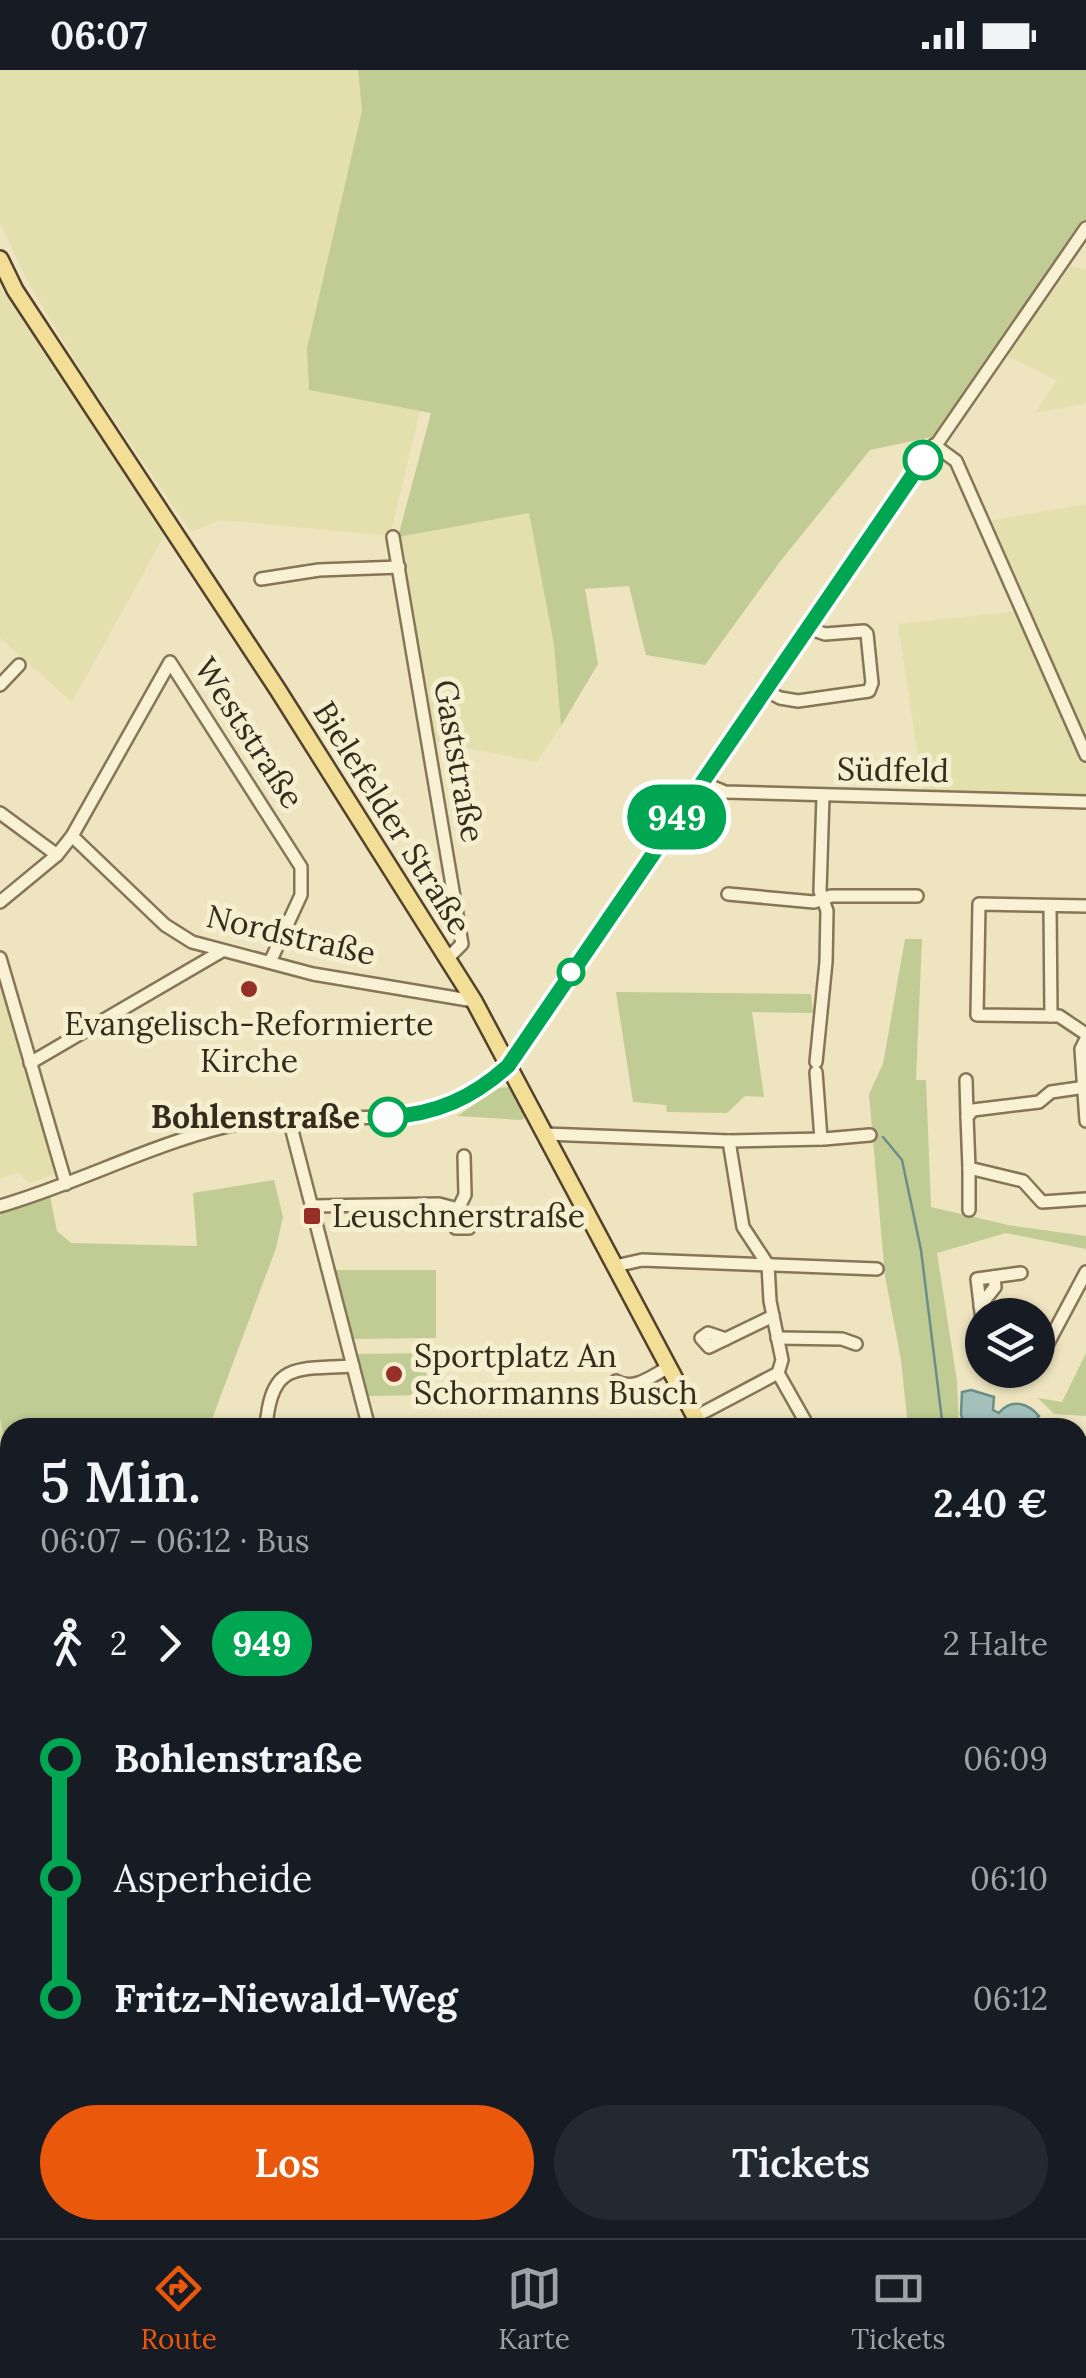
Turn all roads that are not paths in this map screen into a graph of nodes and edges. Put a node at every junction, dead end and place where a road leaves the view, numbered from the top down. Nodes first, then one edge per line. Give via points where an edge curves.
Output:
1 (1086, 228) edge
2 (0, 259) edge
3 (934, 445) junction
4 (393, 537) dead end
5 (399, 567) junction
6 (261, 579) dead end
7 (808, 628) junction
8 (19, 665) dead end
9 (0, 685) edge
10 (765, 690) junction
11 (1086, 755) edge
12 (702, 782) junction
13 (823, 796) junction
14 (1086, 802) edge
15 (0, 813) edge
16 (72, 836) junction
17 (57, 855) junction
18 (728, 894) dead end
19 (916, 896) dead end
20 (822, 900) junction
21 (0, 902) edge
22 (1050, 906) junction
23 (1086, 906) edge
24 (222, 951) junction
25 (0, 958) edge
26 (448, 958) junction
27 (270, 962) junction
28 (474, 1000) junction
29 (1051, 1016) junction
30 (1086, 1036) edge
31 (30, 1062) junction
32 (508, 1066) junction
33 (966, 1080) dead end
34 (1084, 1087) edge
35 (968, 1117) junction
36 (289, 1119) junction
37 (1086, 1121) edge
38 (545, 1134) junction
39 (870, 1135) dead end
40 (821, 1139) junction
41 (730, 1141) junction
42 (464, 1156) dead end
43 (969, 1168) junction
44 (64, 1180) junction
45 (1086, 1199) edge
46 (0, 1206) edge
47 (313, 1206) junction
48 (454, 1209) junction
49 (969, 1210) dead end
50 (469, 1228) dead end
51 (768, 1265) junction
52 (615, 1266) junction
53 (877, 1269) dead end
54 (1086, 1272) edge
55 (1022, 1273) dead end
56 (979, 1298) edge
57 (774, 1316) junction
58 (1055, 1330) edge
59 (777, 1338) junction
60 (726, 1340) dead end
61 (856, 1344) dead end
62 (353, 1366) junction
63 (669, 1367) junction
64 (778, 1373) junction
65 (616, 1381) dead end
66 (267, 1418) edge
67 (367, 1418) edge
68 (696, 1418) edge
69 (705, 1418) edge
70 (803, 1418) edge

1 - 3 street
2 - 26 main road, Bielefelder Straße
3 - 7 street
3 - 11 street via 956,462
4 - 5 street, Gaststraße
5 - 6 street
5 - 26 street, Gaststraße via 462,944
7 - 10 street
7 - 10 street via 868,634 869,691 798,701
8 - 9 street
10 - 12 street
12 - 13 street, Südfeld via 724,792
12 - 32 street
13 - 14 street, Südfeld
13 - 20 street
15 - 17 street
16 - 17 street
16 - 24 street, Nordstraße via 165,925
16 - 27 street, Weststraße via 170,662 301,867 301,895
17 - 21 street
18 - 20 street
19 - 20 street
20 - 40 street via 826,962 816,1067
22 - 23 street
22 - 29 street
22 - 29 street via 973,902 977,1022
24 - 27 street, Nordstraße
24 - 31 street
25 - 31 street
26 - 28 main road, Bielefelder Straße
27 - 28 street, Nordstraße
28 - 32 main road, Bielefelder Straße
29 - 30 street
30 - 34 street
31 - 44 street
32 - 36 street via 432,1112
32 - 38 main road, Bielefelder Straße
33 - 35 street
34 - 35 street via 1051,1092 1039,1102 973,1110
34 - 37 street
35 - 43 street
36 - 44 street via 224,1127
36 - 47 street
38 - 41 street
38 - 52 main road, Bielefelder Straße
39 - 40 street
40 - 41 street
41 - 51 street via 743,1228
42 - 48 street via 465,1195
43 - 45 street via 1023,1180 1042,1202
43 - 49 street
44 - 46 street
47 - 48 street
47 - 62 street
48 - 50 street via 456,1228
51 - 52 street via 642,1260
51 - 53 street
51 - 57 street
52 - 63 main road, Bielefelder Straße
54 - 58 street
55 - 56 street via 977,1279
57 - 59 street
57 - 60 street
59 - 61 street
59 - 64 street
62 - 66 street via 281,1377
62 - 67 street
63 - 65 street via 633,1385
63 - 68 main road, Bielefelder Straße
64 - 69 street
64 - 70 street

